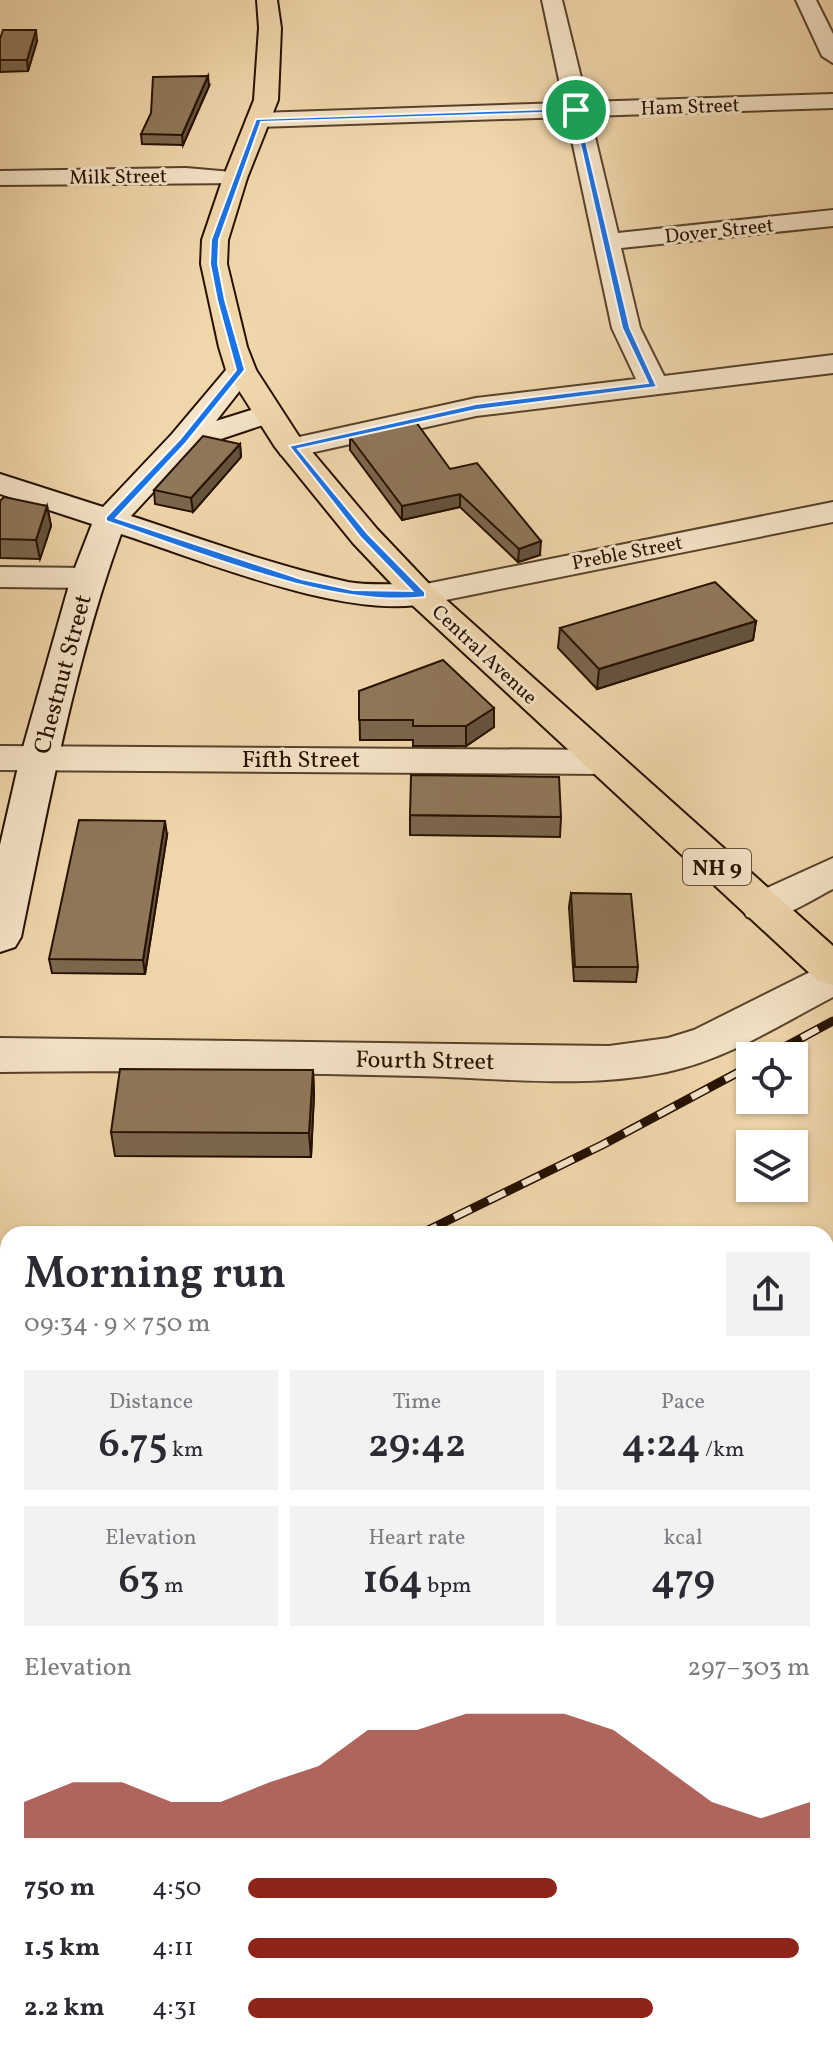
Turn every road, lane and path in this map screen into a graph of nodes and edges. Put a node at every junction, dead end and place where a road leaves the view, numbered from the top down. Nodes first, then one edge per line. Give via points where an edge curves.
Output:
1 (267, 0) edge
2 (552, 0) edge
3 (806, 0) edge
4 (833, 56) edge
5 (833, 101) edge
6 (576, 110) junction
7 (258, 120) junction
8 (0, 178) edge
9 (235, 178) junction
10 (833, 218) edge
11 (606, 242) junction
12 (833, 364) edge
13 (241, 370) junction
14 (654, 385) junction
15 (267, 414) junction
16 (183, 441) junction
17 (292, 448) junction
18 (0, 484) edge
19 (833, 512) edge
20 (110, 519) junction
21 (0, 577) edge
22 (88, 578) junction
23 (421, 595) junction
24 (19, 758) edge
25 (603, 762) junction
26 (833, 872) edge
27 (762, 907) junction
28 (0, 937) edge
29 (833, 970) edge
30 (833, 979) edge
31 (0, 1055) edge

1 - 7 main road, Central Avenue / NH 9 via 266,100
2 - 6 street
3 - 4 street
5 - 6 street, Ham Street
6 - 7 street, Ham Street
6 - 11 street
7 - 9 main road, Central Avenue / NH 9
8 - 9 street, Milk Street
9 - 13 main road, Central Avenue / NH 9 via 215,240 214,264
10 - 11 street, Dover Street
11 - 14 street via 626,328
12 - 14 street
13 - 15 main road, Central Avenue / NH 9
13 - 16 street, Chestnut Street
14 - 17 street via 476,407
15 - 16 street, Chestnut Street
15 - 17 main road, Central Avenue / NH 9
16 - 20 street, Chestnut Street
17 - 23 main road, Central Avenue / NH 9
18 - 20 street, Preble Street
19 - 23 street, Preble Street
20 - 22 street, Chestnut Street
20 - 23 street, Preble Street via 299,581 353,593
21 - 22 street
22 - 24 street, Chestnut Street
23 - 25 main road, Central Avenue / NH 9
24 - 25 street, Fifth Street
24 - 28 street, Chestnut Street
25 - 27 main road, Central Avenue / NH 9
26 - 27 street
27 - 29 main road, Central Avenue / NH 9
30 - 31 street, Fourth Street via 707,1043 655,1057 543,1063

